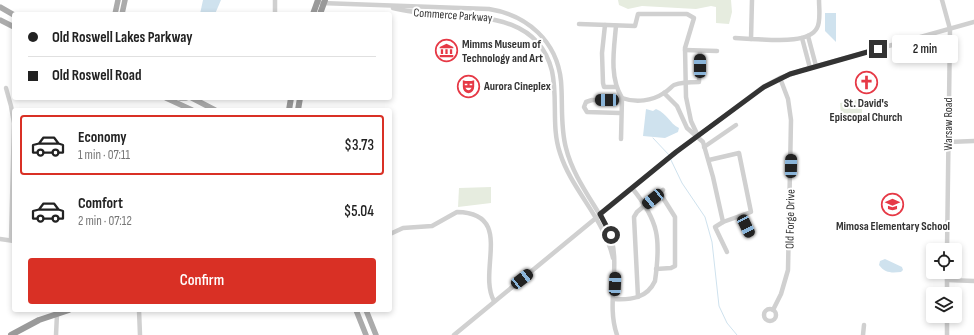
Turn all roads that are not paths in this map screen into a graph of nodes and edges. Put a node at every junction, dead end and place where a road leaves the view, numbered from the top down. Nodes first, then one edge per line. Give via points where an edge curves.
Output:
1 (118, 0) edge
2 (126, 0) edge
3 (275, 0) edge
4 (752, 0) edge
5 (819, 0) edge
6 (942, 0) edge
7 (321, 1) edge
8 (388, 6) junction
9 (0, 7) edge
10 (115, 12) edge
11 (123, 12) edge
12 (275, 12) edge
13 (314, 12) edge
14 (320, 12) edge
15 (12, 13) edge
16 (0, 20) edge
17 (974, 22) edge
18 (579, 24) dead end
19 (605, 25) junction
20 (12, 26) edge
21 (616, 26) junction
22 (950, 29) junction
23 (808, 36) junction
24 (735, 38) dead end
25 (802, 38) junction
26 (751, 39) junction
27 (810, 46) junction
28 (804, 48) junction
29 (685, 50) junction
30 (700, 51) junction
31 (717, 51) dead end
32 (816, 66) junction
33 (810, 68) junction
34 (780, 78) junction
35 (686, 82) junction
36 (615, 87) junction
37 (6, 88) dead end
38 (664, 93) junction
39 (621, 99) junction
40 (170, 100) edge
41 (196, 100) edge
42 (686, 102) junction
43 (677, 106) junction
44 (188, 108) edge
45 (211, 108) edge
46 (12, 112) edge
47 (620, 114) junction
48 (736, 125) dead end
49 (698, 136) junction
50 (621, 139) dead end
51 (974, 141) edge
52 (948, 142) junction
53 (704, 147) junction
54 (709, 160) junction
55 (632, 188) junction
56 (645, 204) junction
57 (600, 214) junction
58 (743, 215) junction
59 (596, 218) junction
60 (723, 222) junction
61 (392, 233) edge
62 (750, 235) dead end
63 (0, 239) edge
64 (12, 241) edge
65 (947, 243) edge
66 (727, 252) dead end
67 (656, 269) junction
68 (615, 270) junction
69 (947, 280) joint
70 (974, 280) edge
71 (947, 287) edge
72 (638, 297) junction
73 (614, 299) junction
74 (494, 301) junction
75 (773, 310) dead end
76 (63, 312) edge
77 (139, 312) edge
78 (357, 312) edge
79 (367, 312) edge
80 (48, 313) edge
81 (57, 314) junction
82 (947, 323) edge
83 (864, 325) dead end
84 (11, 335) edge
85 (56, 335) edge
86 (140, 335) edge
87 (366, 335) edge
88 (376, 335) edge
89 (454, 335) edge
90 (617, 335) edge
91 (864, 335) edge
92 (947, 335) edge

1 - 10 main road
2 - 11 main road
3 - 12 street
4 - 26 street
5 - 23 street via 819,24
6 - 22 street, Warsaw Road
7 - 8 street, Commerce Parkway
7 - 13 highway
7 - 14 highway
8 - 57 street, Commerce Parkway via 489,9 516,16 535,29 550,47 558,67 568,156
8 - 59 street, Commerce Parkway via 416,13 495,17 519,26 535,39 547,57 553,75 556,133 561,158
9 - 15 main road
16 - 20 main road
17 - 22 street
18 - 19 street
19 - 21 street
19 - 36 street via 602,53 603,83 604,87
21 - 29 street via 635,26 638,14 691,14 694,23
21 - 36 street
22 - 32 street
22 - 52 street, Warsaw Road
23 - 25 street
23 - 27 street
24 - 26 street
25 - 26 street
25 - 28 street
27 - 28 street
27 - 32 street
28 - 33 street
29 - 30 street
29 - 35 street
30 - 31 street
30 - 35 street via 699,82
32 - 33 street
33 - 34 street
34 - 49 street via 752,94
34 - 75 street, Old Forge Drive via 788,99 791,120 790,257 786,282
35 - 38 street
35 - 42 street
36 - 39 street
37 - 46 street
38 - 39 street via 647,100
38 - 43 street
39 - 47 street
39 - 47 street via 592,100 586,102 584,107 587,112
40 - 44 main road
41 - 45 main road
42 - 43 street
42 - 49 street
43 - 49 street via 687,128
47 - 50 street
48 - 53 street
49 - 53 street
49 - 55 street
51 - 52 street
52 - 65 street, Warsaw Road
53 - 54 street
54 - 58 street via 739,153 751,212
54 - 60 street
55 - 56 street
55 - 57 street
56 - 67 street via 656,226
56 - 67 street via 662,192 675,218 675,266
56 - 72 street via 634,217
57 - 59 street
57 - 68 street, Commerce Parkway via 613,241
58 - 60 street
58 - 62 street
59 - 68 street, Commerce Parkway via 607,237
59 - 74 street
60 - 66 street via 715,227
61 - 74 street via 403,228 432,226 457,212 481,218 488,225 491,234 490,290
63 - 64 street
67 - 72 street via 651,290
68 - 73 street
69 - 70 street
69 - 71 street
72 - 73 street
73 - 90 street via 613,321
74 - 89 street
76 - 81 highway
77 - 86 street
78 - 87 main road
79 - 88 main road
80 - 81 highway
80 - 84 highway
81 - 85 street
82 - 92 street
83 - 91 street

